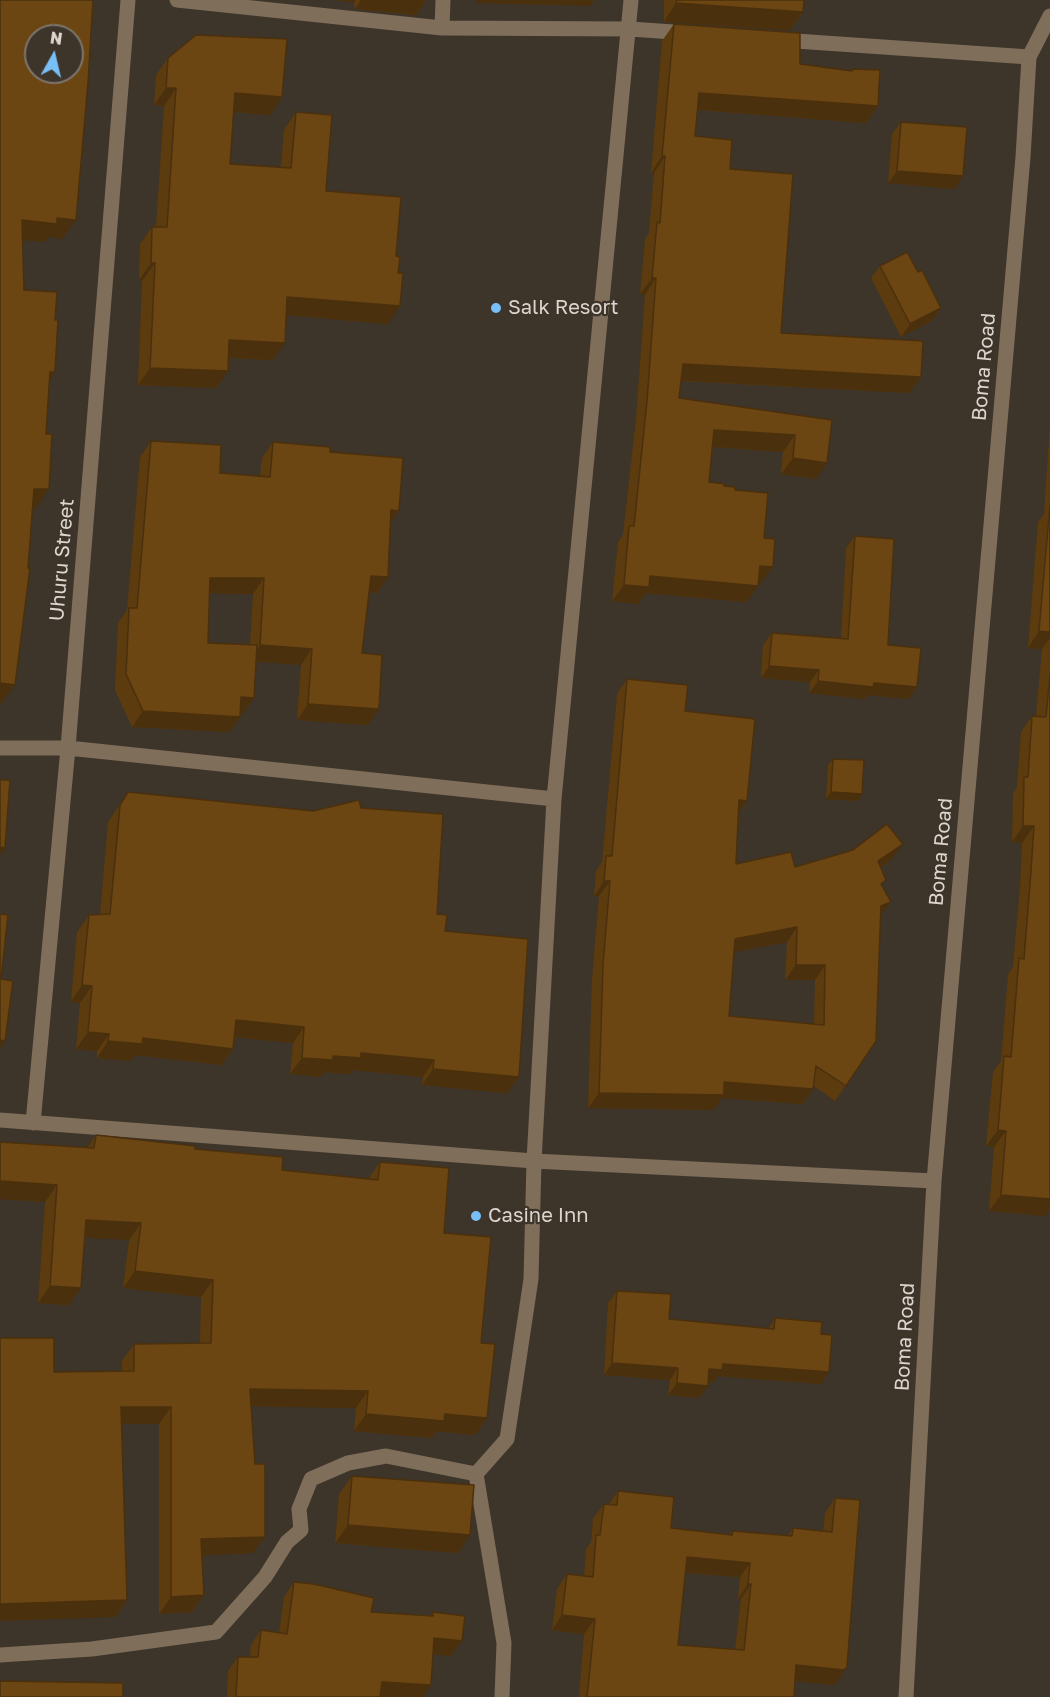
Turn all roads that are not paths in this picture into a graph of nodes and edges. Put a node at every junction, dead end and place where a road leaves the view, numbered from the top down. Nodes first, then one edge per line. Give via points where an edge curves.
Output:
1 (128, 0) edge
2 (177, 0) edge
3 (444, 0) edge
4 (631, 0) edge
5 (1050, 16) edge
6 (442, 27) junction
7 (630, 29) junction
8 (700, 34) edge
9 (771, 39) edge
10 (1029, 57) junction
11 (0, 748) edge
12 (68, 748) junction
13 (554, 799) junction
14 (0, 1120) edge
15 (33, 1123) junction
16 (534, 1161) junction
17 (934, 1181) junction
18 (476, 1474) junction
19 (0, 1655) edge
20 (502, 1697) edge
21 (906, 1697) edge

1 - 12 street, Uhuru Street
2 - 6 street
3 - 6 street
4 - 7 street
5 - 10 street, Boma Road
6 - 7 street
7 - 8 street
7 - 13 street
9 - 10 street
10 - 17 street, Boma Road
11 - 12 street
12 - 13 street
12 - 15 street, Uhuru Street
13 - 16 street
14 - 15 street
15 - 16 street
16 - 17 street
16 - 18 street via 531,1279 507,1439
17 - 21 street, Boma Road
18 - 19 street via 386,1456 348,1462 311,1479 299,1509 301,1530 287,1542 265,1576 216,1632 92,1649
18 - 20 street via 504,1642

